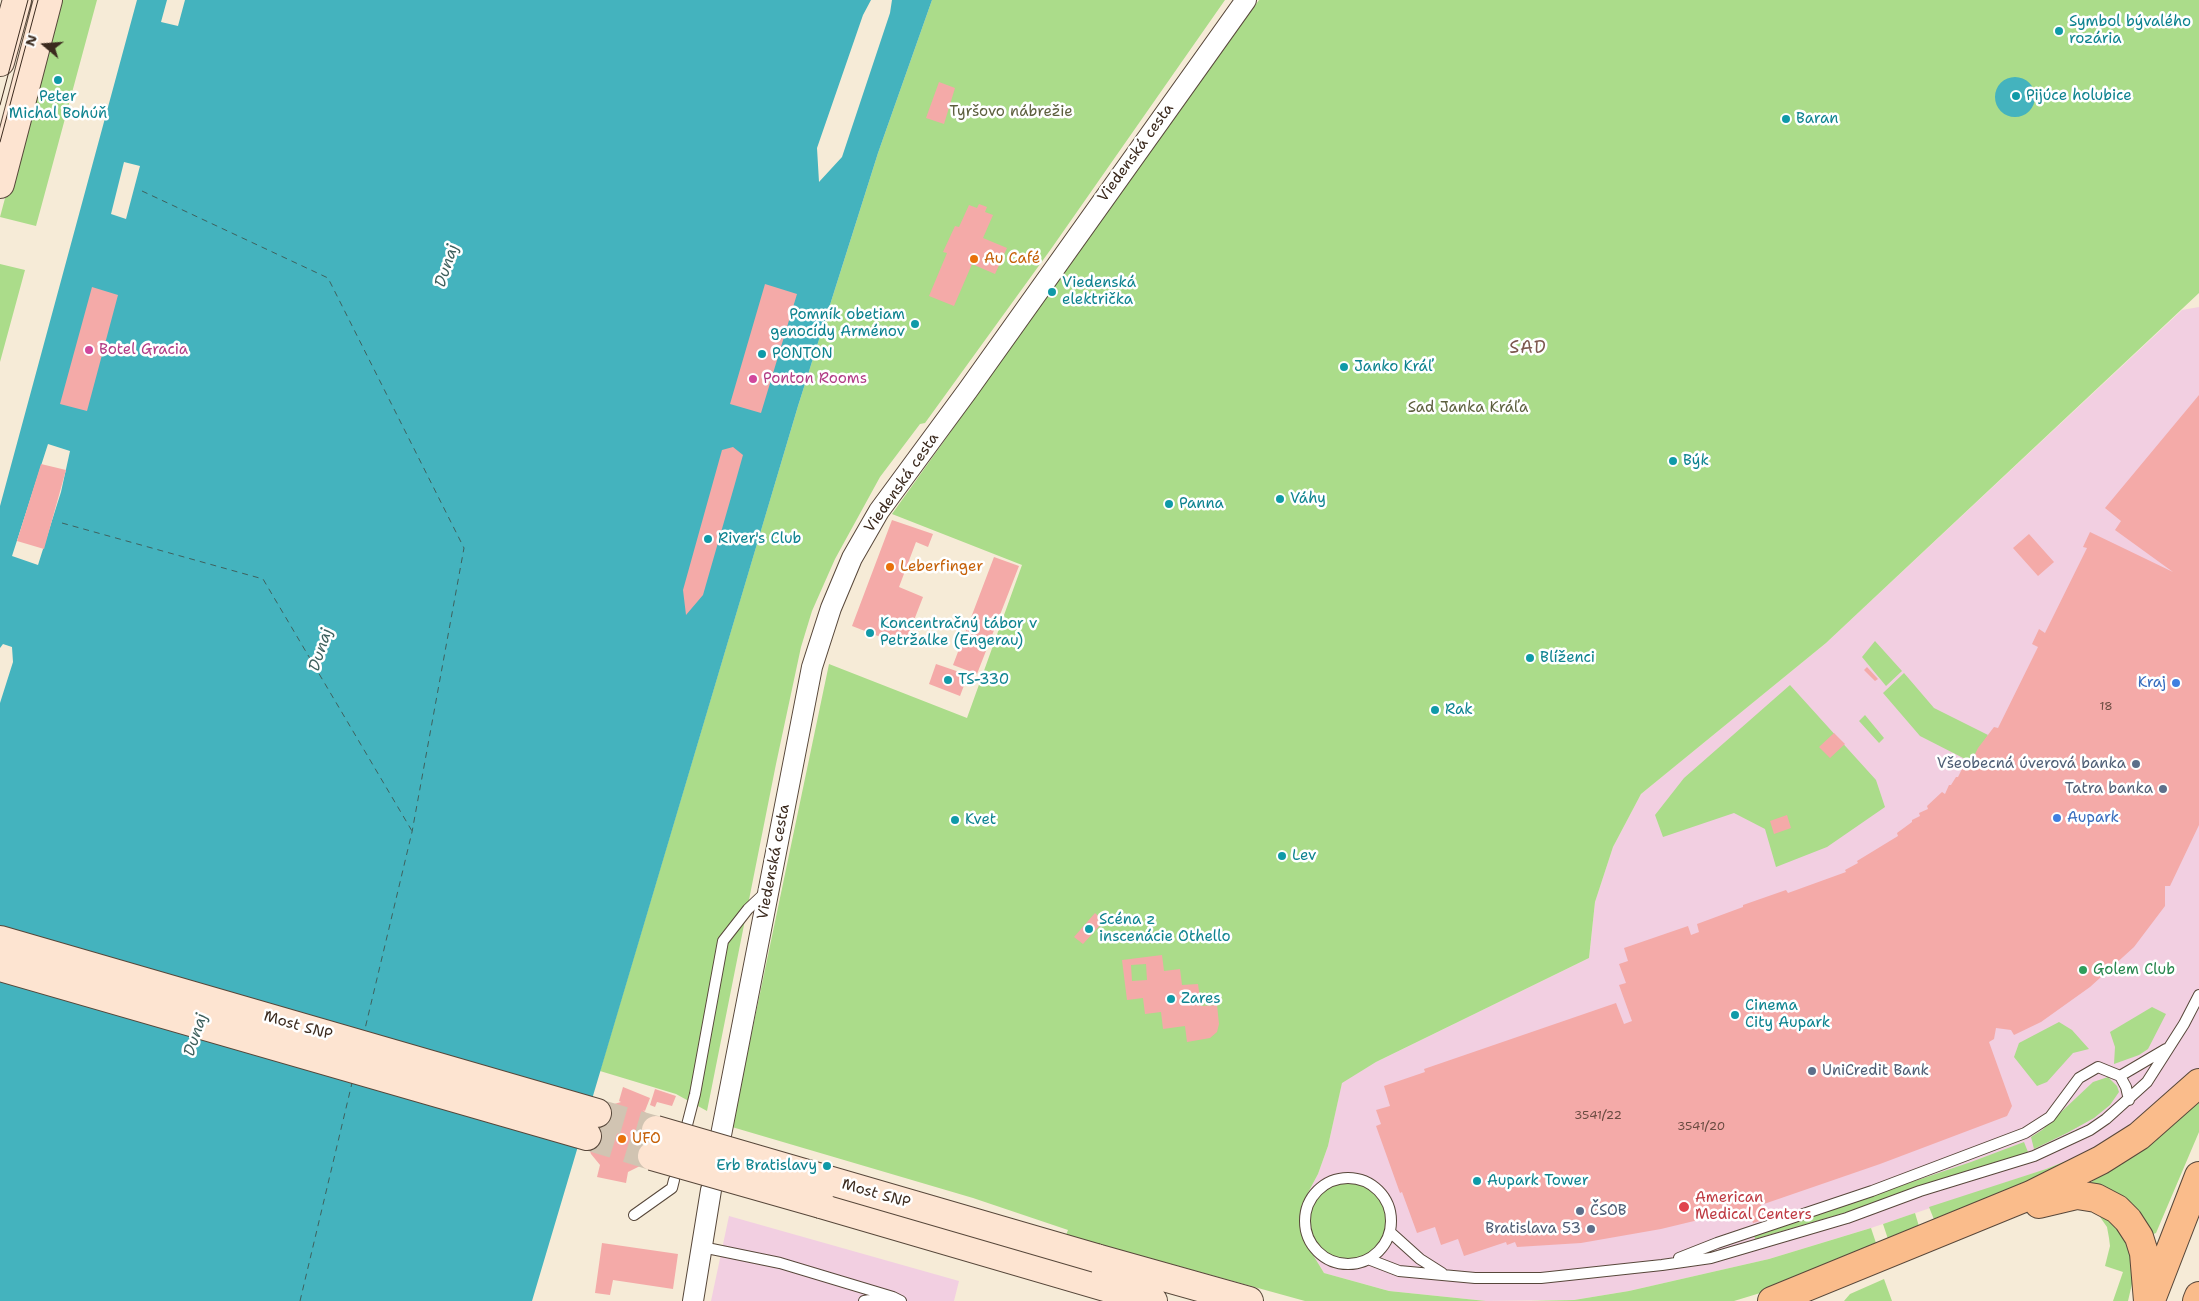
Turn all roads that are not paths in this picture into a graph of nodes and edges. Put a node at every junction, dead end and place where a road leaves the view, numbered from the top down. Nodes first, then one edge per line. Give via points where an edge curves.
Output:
1 (17, 0) edge
2 (48, 0) edge
3 (1246, 0) edge
4 (0, 62) edge
5 (0, 184) edge
6 (768, 890) junction
7 (0, 940) edge
8 (0, 967) edge
9 (2199, 995) edge
10 (2169, 1047) junction
11 (2120, 1076) junction
12 (2199, 1083) edge
13 (2129, 1100) junction
14 (687, 1125) dead end
15 (721, 1135) dead end
16 (654, 1143) tunnel mouth
17 (2199, 1176) edge
18 (674, 1180) dead end
19 (711, 1190) dead end
20 (634, 1215) dead end
21 (1390, 1232) junction
22 (702, 1247) junction
23 (1368, 1259) junction
24 (1662, 1265) junction
25 (1092, 1270) junction
26 (1443, 1273) junction
27 (2199, 1296) edge
28 (897, 1299) edge
29 (693, 1301) edge
30 (864, 1301) edge
31 (1153, 1301) edge
32 (1249, 1301) edge
33 (1772, 1301) edge
34 (1820, 1301) edge
35 (2149, 1301) edge
36 (2197, 1301) edge

1 - 4 main road
2 - 5 main road
3 - 6 street, Viedenská cesta via 865,534 841,583 812,667
6 - 14 lane via 723,941
6 - 15 street, Viedenská cesta
7 - 8 main road, Most SNP via 592,1125
9 - 10 lane
10 - 11 lane
10 - 13 lane via 2147,1082
11 - 13 lane
11 - 24 lane via 2098,1066 2079,1078 2050,1117 2025,1132 1872,1191
12 - 33 main road via 2139,1136 2101,1160 2031,1195
13 - 24 lane via 2090,1130 2034,1156 1920,1190 1847,1218 1711,1258
16 - 25 main road, Most SNP, bridge
17 - 35 main road
18 - 20 lane via 672,1188
19 - 22 street
21 - 23 lane via 1378,1252
21 - 23 lane via 1391,1215 1386,1199 1368,1182 1342,1178 1317,1191 1306,1214 1306,1231 1314,1246 1334,1262 1351,1264
21 - 26 lane via 1420,1259
22 - 28 lane via 780,1263
22 - 29 street
23 - 26 lane via 1399,1271
24 - 26 lane via 1541,1278 1475,1278
25 - 31 main road
25 - 32 main road
27 - 36 main road
28 - 30 lane
34 - 35 main road via 1842,1281 2036,1205 2077,1194 2096,1198 2117,1210 2136,1232 2142,1246

